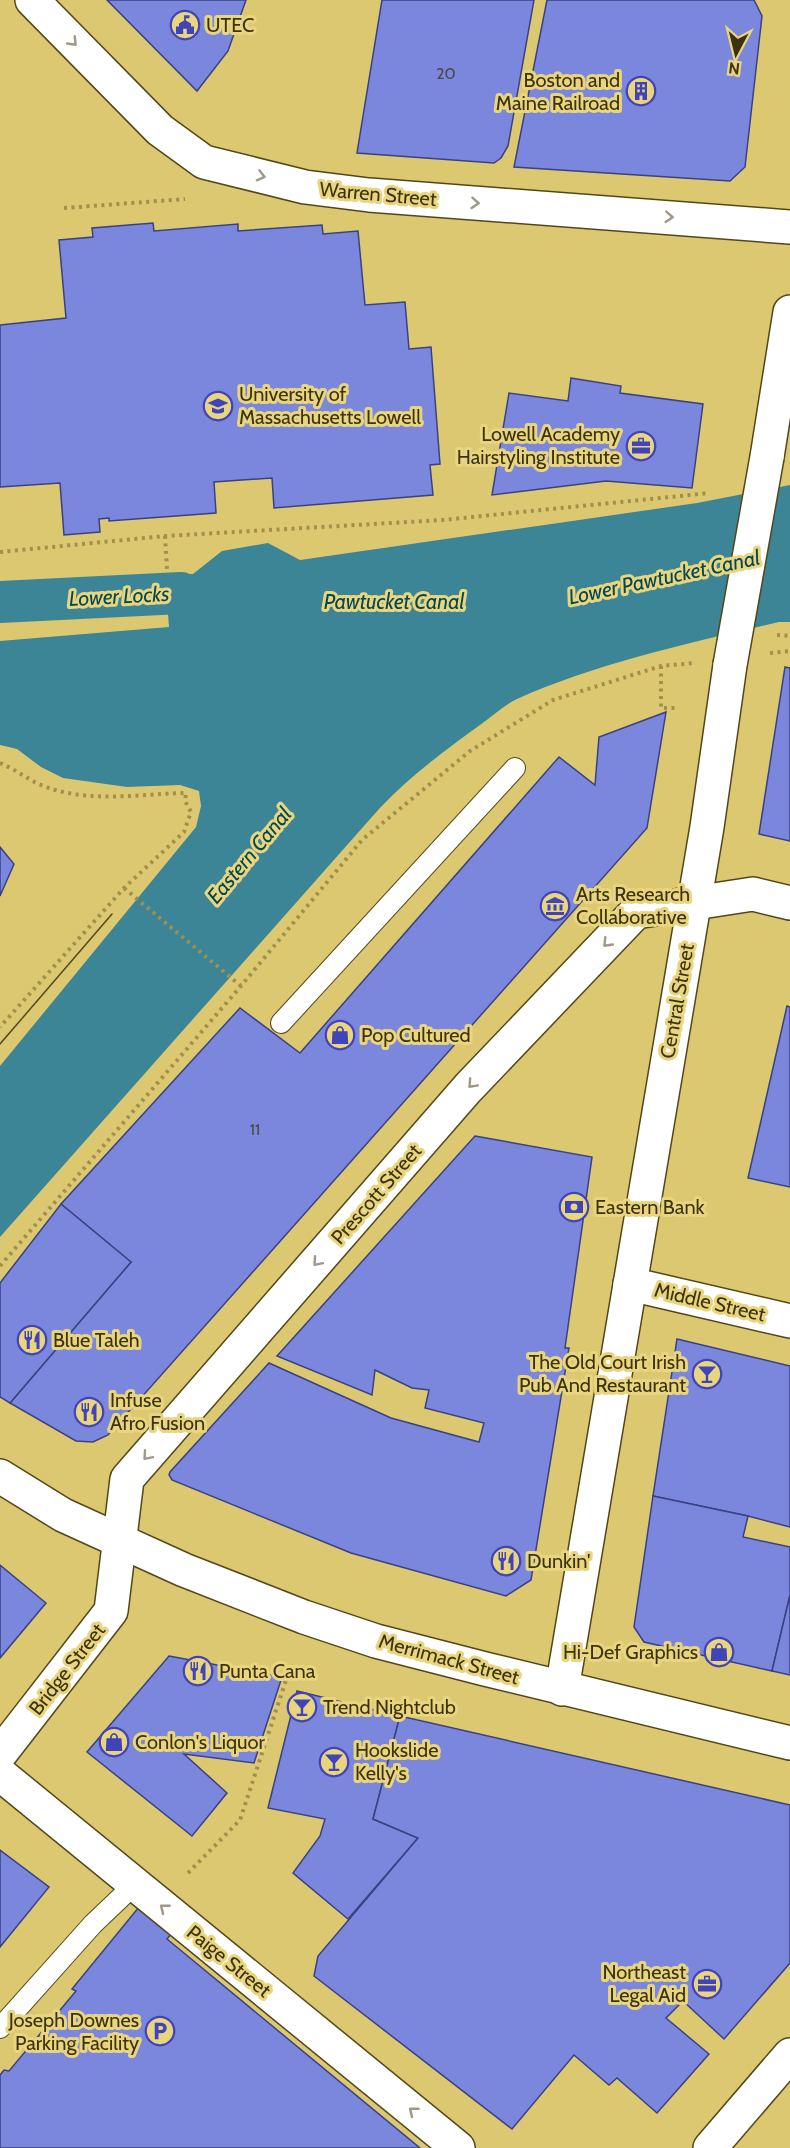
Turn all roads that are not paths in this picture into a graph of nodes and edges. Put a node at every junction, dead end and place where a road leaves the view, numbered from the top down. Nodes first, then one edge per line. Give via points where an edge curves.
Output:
1 (32, 0) edge
2 (790, 227) edge
3 (790, 312) edge
4 (514, 768) dead end
5 (694, 903) junction
6 (790, 903) edge
7 (281, 1023) dead end
8 (630, 1284) junction
9 (790, 1321) edge
10 (0, 1476) edge
11 (119, 1541) junction
12 (562, 1689) junction
13 (790, 1743) edge
14 (0, 1754) edge
15 (0, 1774) edge
16 (135, 1884) junction
17 (0, 2028) edge
18 (790, 2055) edge
19 (458, 2148) edge
20 (710, 2148) edge

1 -> 2 main road, Warren Street via 159,130 204,162 305,187 369,195
3 - 5 main road, Central Street, bridge
4 - 7 lane
5 - 6 main road, Prescott Street via 753,894
5 - 8 main road, Central Street
5 -> 11 main road, Prescott Street via 636,912 468,1088 127,1479
8 - 9 main road, Middle Street
8 - 12 main road, Central Street
10 - 11 main road, Merrimack Street via 63,1515
11 - 12 main road, Merrimack Street via 304,1617 376,1641
11 - 14 main road, Bridge Street via 111,1611
12 - 13 main road, Merrimack Street
15 - 16 main road, Paige Street
16 - 17 lane via 93,1924
19 -> 16 main road, Paige Street
18 - 20 main road

